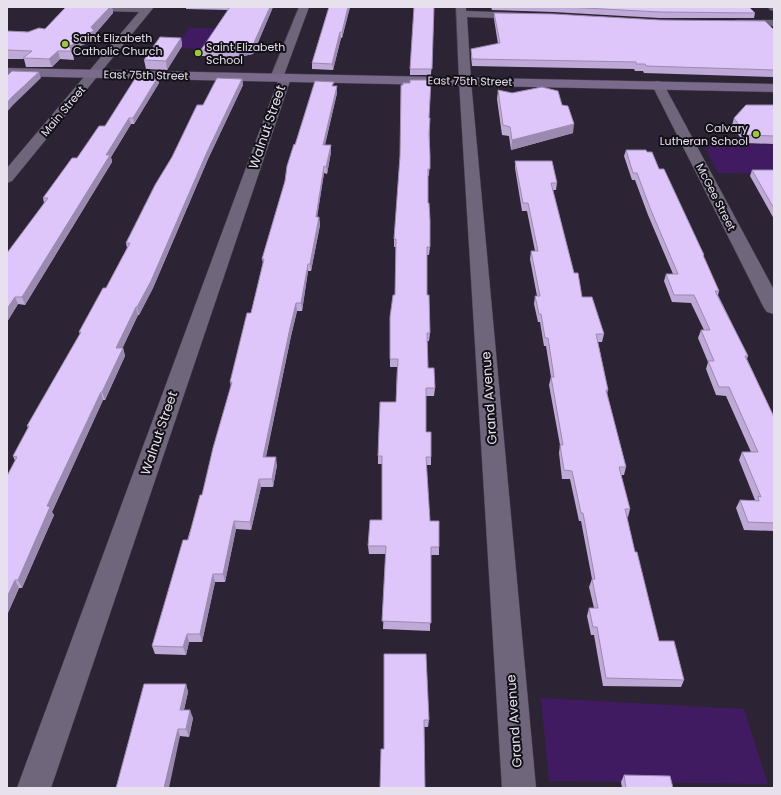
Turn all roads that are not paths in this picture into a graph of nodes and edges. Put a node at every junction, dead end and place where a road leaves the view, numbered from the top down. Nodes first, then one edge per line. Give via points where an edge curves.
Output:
1 (71, 7) edge
2 (304, 7) edge
3 (149, 8) edge
4 (461, 11) edge
5 (538, 16) edge
6 (728, 23) edge
7 (774, 23) edge
8 (7, 72) edge
9 (94, 74) junction
10 (281, 78) junction
11 (465, 81) junction
12 (658, 85) junction
13 (774, 88) edge
14 (7, 178) edge
15 (774, 308) edge
16 (34, 788) edge
17 (519, 788) edge

1 - 3 street
2 - 10 street, Walnut Street
3 - 9 street, Main Street
4 - 5 street
4 - 11 street, Grand Avenue
6 - 7 street
8 - 9 main road, East 75th Street
9 - 10 main road, East 75th Street
9 - 14 street, Main Street
10 - 11 main road, East 75th Street
10 - 16 street, Walnut Street
11 - 12 main road, East 75th Street
11 - 17 street, Grand Avenue
12 - 13 main road, East 75th Street
12 - 15 street, McGee Street

